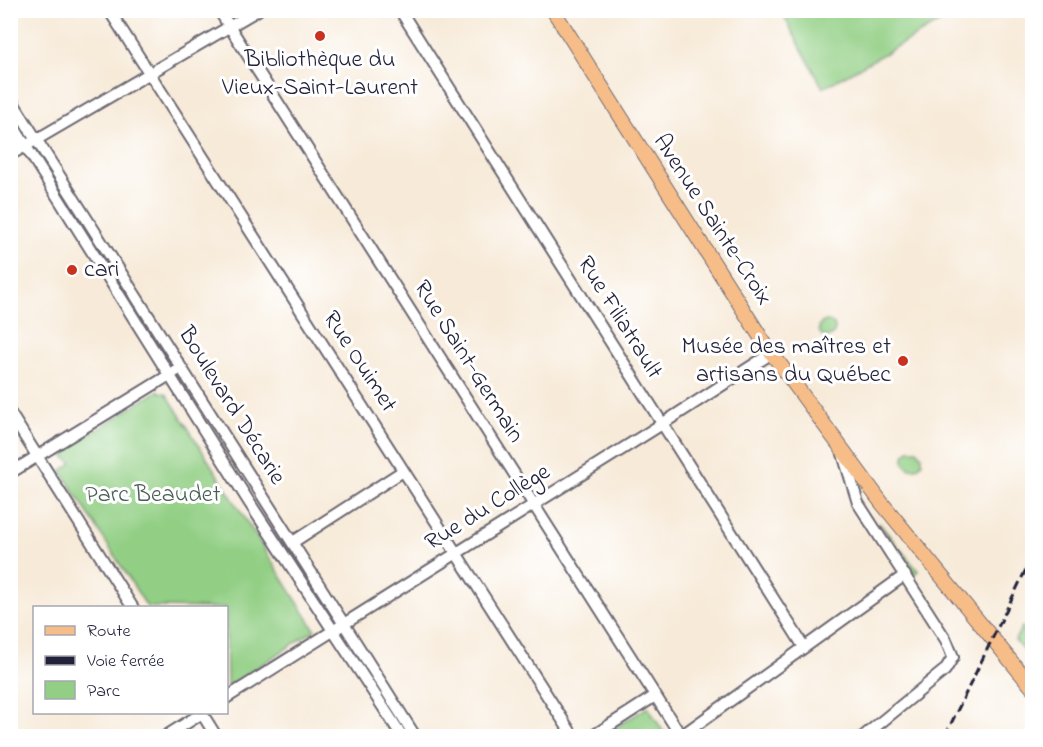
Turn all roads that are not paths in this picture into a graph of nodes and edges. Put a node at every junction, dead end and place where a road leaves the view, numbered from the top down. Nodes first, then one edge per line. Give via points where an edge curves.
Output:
1 (109, 10) edge
2 (219, 10) edge
3 (258, 10) edge
4 (400, 10) edge
5 (554, 10) edge
6 (230, 28) junction
7 (150, 74) junction
8 (10, 98) edge
9 (10, 121) edge
10 (37, 140) junction
11 (26, 146) junction
12 (10, 155) edge
13 (772, 353) junction
14 (181, 367) junction
15 (170, 374) junction
16 (10, 412) edge
17 (662, 424) junction
18 (842, 448) junction
19 (39, 457) junction
20 (404, 471) junction
21 (10, 473) edge
22 (534, 504) junction
23 (293, 542) junction
24 (456, 553) junction
25 (905, 575) junction
26 (133, 606) edge
27 (344, 623) junction
28 (332, 631) junction
29 (804, 647) junction
30 (1032, 687) edge
31 (655, 696) junction
32 (228, 697) edge
33 (200, 714) edge
34 (203, 714) edge
35 (166, 736) edge
36 (216, 736) edge
37 (402, 736) edge
38 (415, 736) edge
39 (573, 736) edge
40 (593, 736) edge
41 (681, 736) edge
42 (864, 736) edge

1 - 7 street, Rue Ouimet
2 - 6 street, Rue Saint-Germain
3 - 6 street
4 - 17 street, Rue Filiatrault
5 - 13 main road, Avenue Sainte-Croix
6 - 7 street
6 - 22 street, Rue Saint-Germain
7 - 10 street
7 - 20 street, Rue Ouimet
8 - 10 street, Boulevard Décarie
9 - 11 street, Boulevard Décarie
10 - 11 street
10 - 14 street, Boulevard Décarie
11 - 12 street
11 - 15 street, Boulevard Décarie
13 - 17 street, Rue du Collège
13 - 18 main road, Avenue Sainte-Croix
14 - 15 street
14 - 23 street, Boulevard Décarie
15 - 19 street
15 - 28 street, Boulevard Décarie
16 - 19 street
17 - 22 street, Rue du Collège
17 - 29 street, Rue Filiatrault
18 - 25 street, Avenue Sainte-Croix via 857,500
18 - 30 main road, Avenue Sainte-Croix via 881,502
19 - 21 street
19 - 26 street
20 - 23 street
20 - 24 street, Rue Ouimet
22 - 24 street, Rue du Collège
22 - 31 street, Rue Saint-Germain
23 - 27 street, Boulevard Décarie
24 - 27 street, Rue du Collège
24 - 39 street, Rue Ouimet
25 - 29 street
25 - 42 street, Avenue Sainte-Croix via 951,647 953,658 945,670
27 - 28 street, Rue du Collège
27 - 38 street, Boulevard Décarie
28 - 32 street, Rue du Collège
28 - 37 street, Boulevard Décarie
29 - 41 street
31 - 40 street
31 - 41 street, Rue Saint-Germain
33 - 35 street
34 - 36 street

